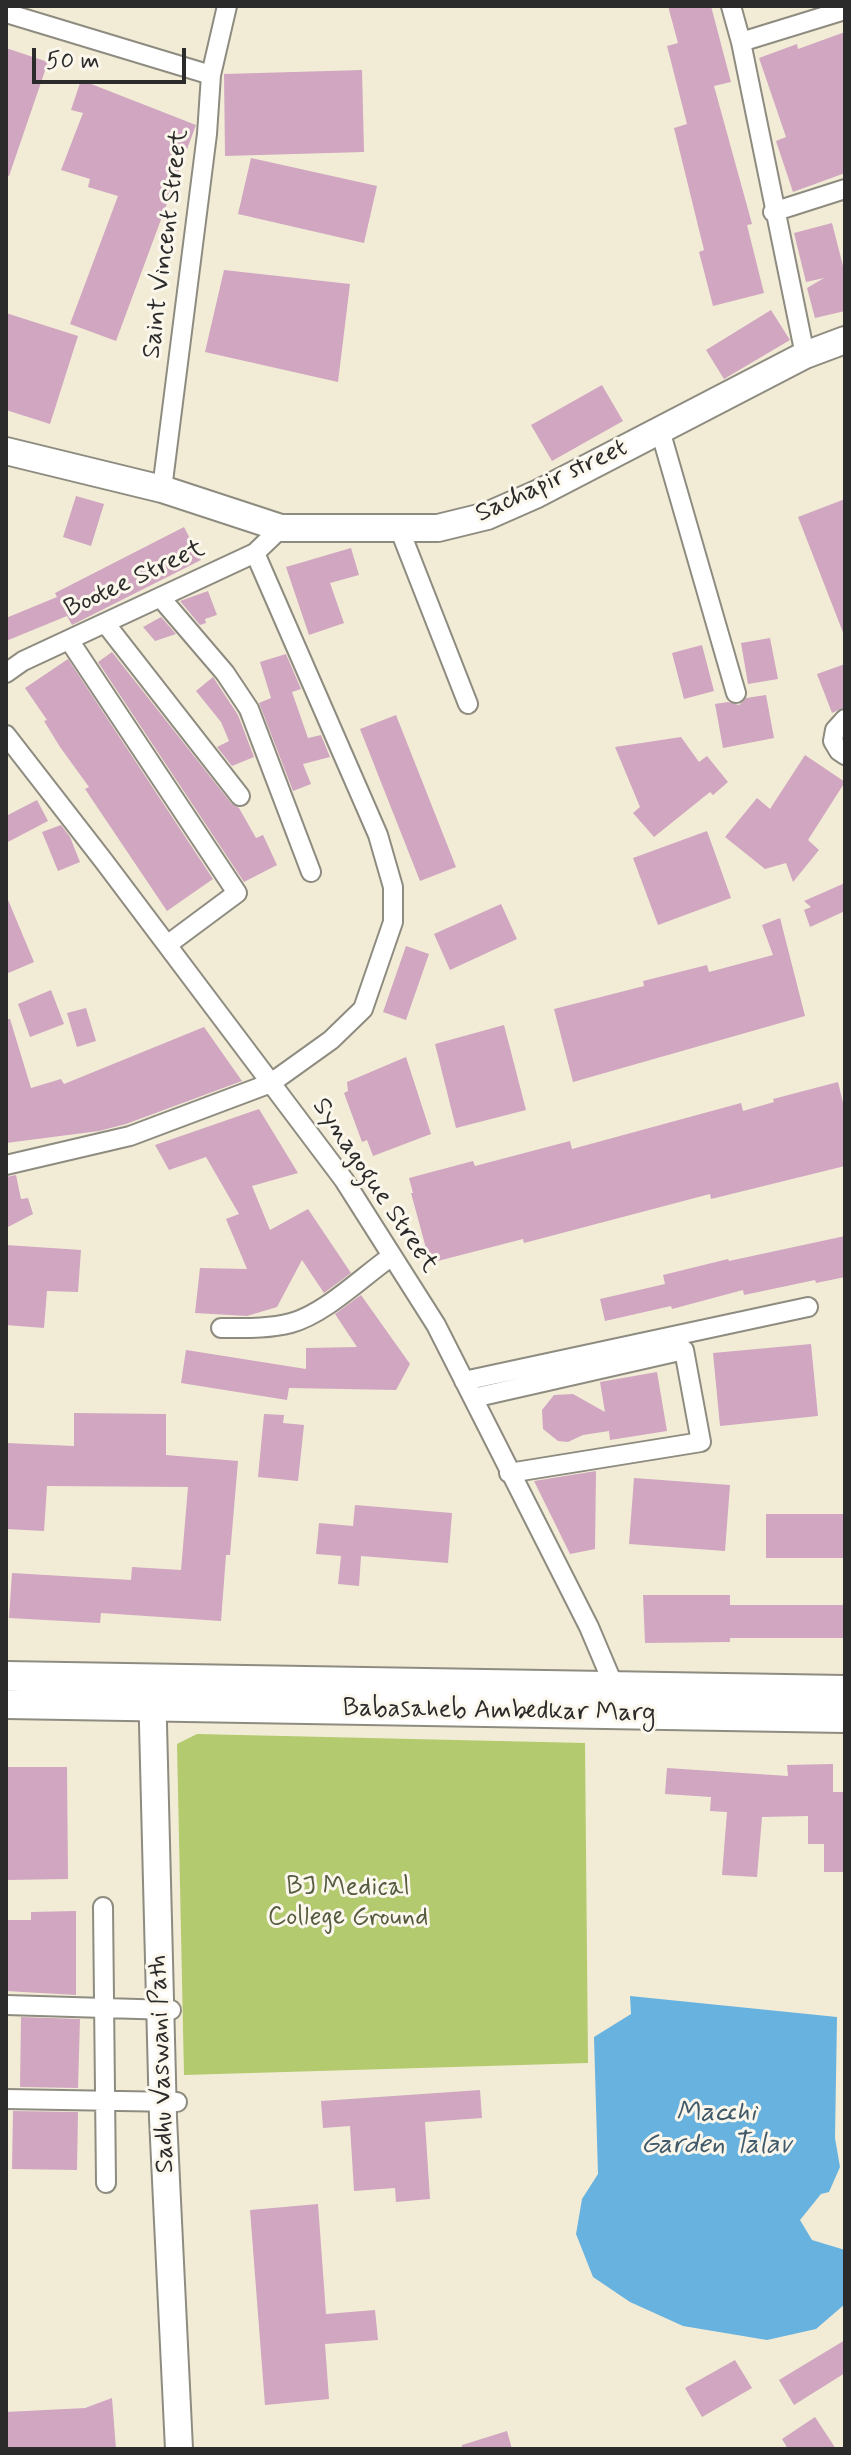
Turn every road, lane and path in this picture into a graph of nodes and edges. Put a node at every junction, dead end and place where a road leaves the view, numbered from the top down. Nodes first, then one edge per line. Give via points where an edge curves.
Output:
1 (227, 6) edge
2 (731, 6) edge
3 (845, 10) edge
4 (6, 13) edge
5 (741, 42) junction
6 (211, 75) junction
7 (845, 189) edge
8 (773, 212) junction
9 (845, 340) edge
10 (805, 355) junction
11 (660, 430) junction
12 (6, 451) edge
13 (162, 489) junction
14 (281, 528) junction
15 (399, 528) junction
16 (255, 553) junction
17 (160, 597) junction
18 (105, 623) junction
19 (69, 640) junction
20 (6, 673) edge
21 (736, 693) dead end
22 (468, 704) dead end
23 (845, 719) edge
24 (6, 735) edge
25 (845, 755) edge
26 (240, 796) dead end
27 (311, 872) dead end
28 (167, 945) junction
29 (271, 1083) junction
30 (6, 1165) edge
31 (392, 1256) junction
32 (808, 1307) dead end
33 (221, 1328) dead end
34 (469, 1389) junction
35 (509, 1473) junction
36 (6, 1676) edge
37 (845, 1690) edge
38 (160, 1692) junction
39 (615, 1700) junction
40 (6, 1704) edge
41 (845, 1718) edge
42 (103, 1907) dead end
43 (6, 2005) edge
44 (105, 2007) junction
45 (166, 2009) junction
46 (6, 2099) edge
47 (106, 2100) junction
48 (170, 2101) junction
49 (106, 2183) dead end
50 (179, 2449) edge
51 (194, 2449) edge

1 - 6 street, Saint Vincent Street
2 - 5 street
3 - 5 street
4 - 6 street
5 - 8 street
6 - 13 street, Saint Vincent Street
7 - 8 street
8 - 10 street
9 - 10 main road, Sachapir street
10 - 11 main road, Sachapir street
11 - 15 main road, Sachapir street via 487,516 438,528
11 - 21 street
12 - 13 main road, Sachapir street
13 - 14 main road, Sachapir street
14 - 15 main road, Sachapir street
14 - 16 street, Bootee Street
15 - 22 street
16 - 17 street, Bootee Street
16 - 29 street via 378,835 393,887 393,922 363,1009 331,1040
17 - 18 street, Bootee Street
17 - 27 street via 249,709
18 - 19 street, Bootee Street
18 - 26 street
19 - 20 street, Bootee Street
19 - 28 street via 237,893
23 - 25 street via 833,741
24 - 28 street, Synagogue Street
28 - 29 street, Synagogue Street
29 - 30 street via 130,1136
29 - 31 street, Synagogue Street via 344,1180
31 - 33 street via 312,1315 272,1327
31 - 34 street, Synagogue Street
32 - 34 street
34 - 35 street, Synagogue Street
34 - 35 street via 684,1350 701,1442
35 - 39 street, Synagogue Street via 589,1627
36 - 38 main road
37 - 39 main road, Babasaheb Ambedkar Marg
38 - 39 main road, Babasaheb Ambedkar Marg
38 - 40 main road
38 - 45 main road, Sadhu Vaswani Path
39 - 41 main road, Babasaheb Ambedkar Marg
42 - 44 street
43 - 44 street
44 - 45 street
44 - 47 street
45 - 48 main road, Sadhu Vaswani Path
46 - 47 street
47 - 48 street
47 - 49 street
48 - 50 main road, Sadhu Vaswani Path
48 - 51 main road, Sadhu Vaswani Path

